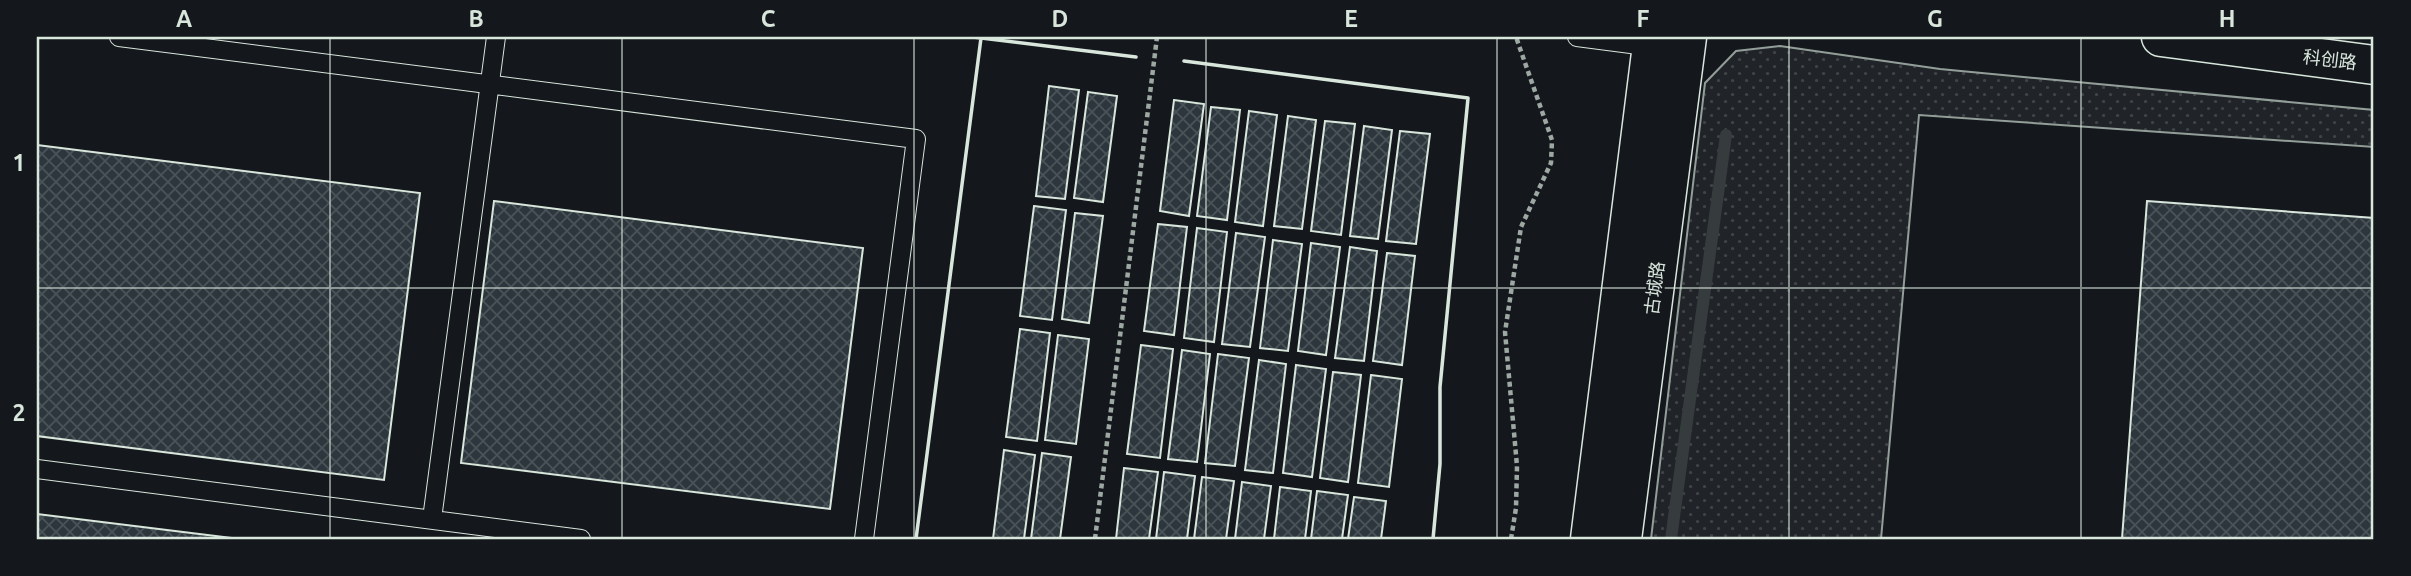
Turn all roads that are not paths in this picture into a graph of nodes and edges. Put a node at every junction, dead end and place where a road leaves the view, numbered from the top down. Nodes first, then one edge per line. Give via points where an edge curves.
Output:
1 (118, 37) edge
2 (496, 37) edge
3 (1577, 37) edge
4 (2161, 37) edge
5 (1669, 43) edge
6 (2374, 65) edge
7 (490, 85) junction
8 (37, 469) edge
9 (432, 519) junction
10 (581, 539) edge
11 (864, 539) edge
12 (1590, 539) edge
13 (1622, 539) edge

1 - 7 lane
2 - 7 lane
3 - 5 lane
4 - 6 main road, 科创路
5 - 12 main road, 古城路
5 - 13 main road, 古城路
7 - 9 lane
7 - 11 lane via 916,139
8 - 9 lane
9 - 10 lane

